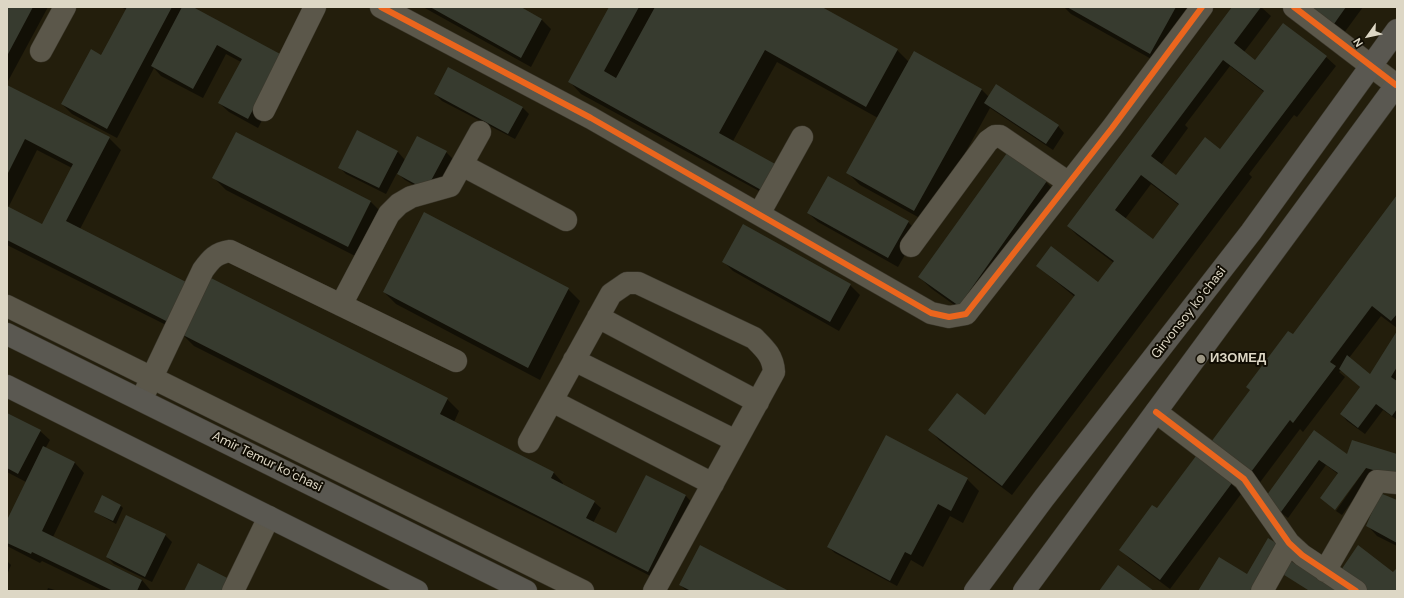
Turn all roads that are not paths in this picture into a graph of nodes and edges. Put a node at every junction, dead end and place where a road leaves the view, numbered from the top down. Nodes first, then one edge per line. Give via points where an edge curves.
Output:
1 (65, 7) edge
2 (315, 7) edge
3 (381, 7) edge
4 (1202, 7) edge
5 (1294, 7) edge
6 (1397, 30) edge
7 (41, 51) dead end
8 (1372, 65) junction
9 (1397, 84) edge
10 (264, 110) dead end
11 (480, 132) dead end
12 (802, 137) dead end
13 (462, 165) junction
14 (1069, 183) junction
15 (759, 214) junction
16 (566, 220) dead end
17 (911, 246) dead end
18 (341, 305) junction
19 (7, 306) edge
20 (598, 317) junction
21 (7, 334) edge
22 (574, 360) junction
23 (456, 361) dead end
24 (152, 377) junction
25 (7, 386) edge
26 (142, 400) junction
27 (552, 401) junction
28 (758, 402) junction
29 (1156, 412) junction
30 (736, 441) junction
31 (529, 442) dead end
32 (1397, 483) edge
33 (714, 484) junction
34 (269, 517) junction
35 (1288, 543) junction
36 (1325, 571) junction
37 (233, 591) edge
38 (417, 591) edge
39 (526, 591) edge
40 (583, 591) edge
41 (654, 591) edge
42 (975, 591) edge
43 (1024, 591) edge
44 (1262, 591) edge
45 (1356, 591) edge

1 - 7 street
2 - 10 street
3 - 15 street via 591,118
4 - 14 street
5 - 8 street
6 - 8 main road, Girvonsoy koʻchasi
8 - 9 street
8 - 42 main road, Girvonsoy koʻchasi via 1251,232
9 - 29 main road
11 - 13 street
12 - 15 street
13 - 16 street
13 - 18 street via 450,186 411,197 389,214
14 - 15 street via 966,314 949,317 931,313
14 - 17 street via 1000,136 995,136 988,141
18 - 23 street
18 - 24 street via 230,251 219,253 212,257 203,270
19 - 24 street
20 - 22 street
20 - 28 street
20 - 28 street via 611,294 628,283 638,283 754,338 768,351 774,372
21 - 26 main road, Amir Temur koʻchasi
22 - 27 street
22 - 30 street
24 - 26 street
24 - 40 street
25 - 34 main road
26 - 39 main road, Amir Temur koʻchasi
27 - 31 street
27 - 33 street
28 - 30 street
29 - 35 street via 1244,479
29 - 43 main road
30 - 33 street
32 - 36 street via 1377,481
33 - 41 street
34 - 37 street
34 - 38 main road
35 - 36 street
35 - 44 street
36 - 45 street

